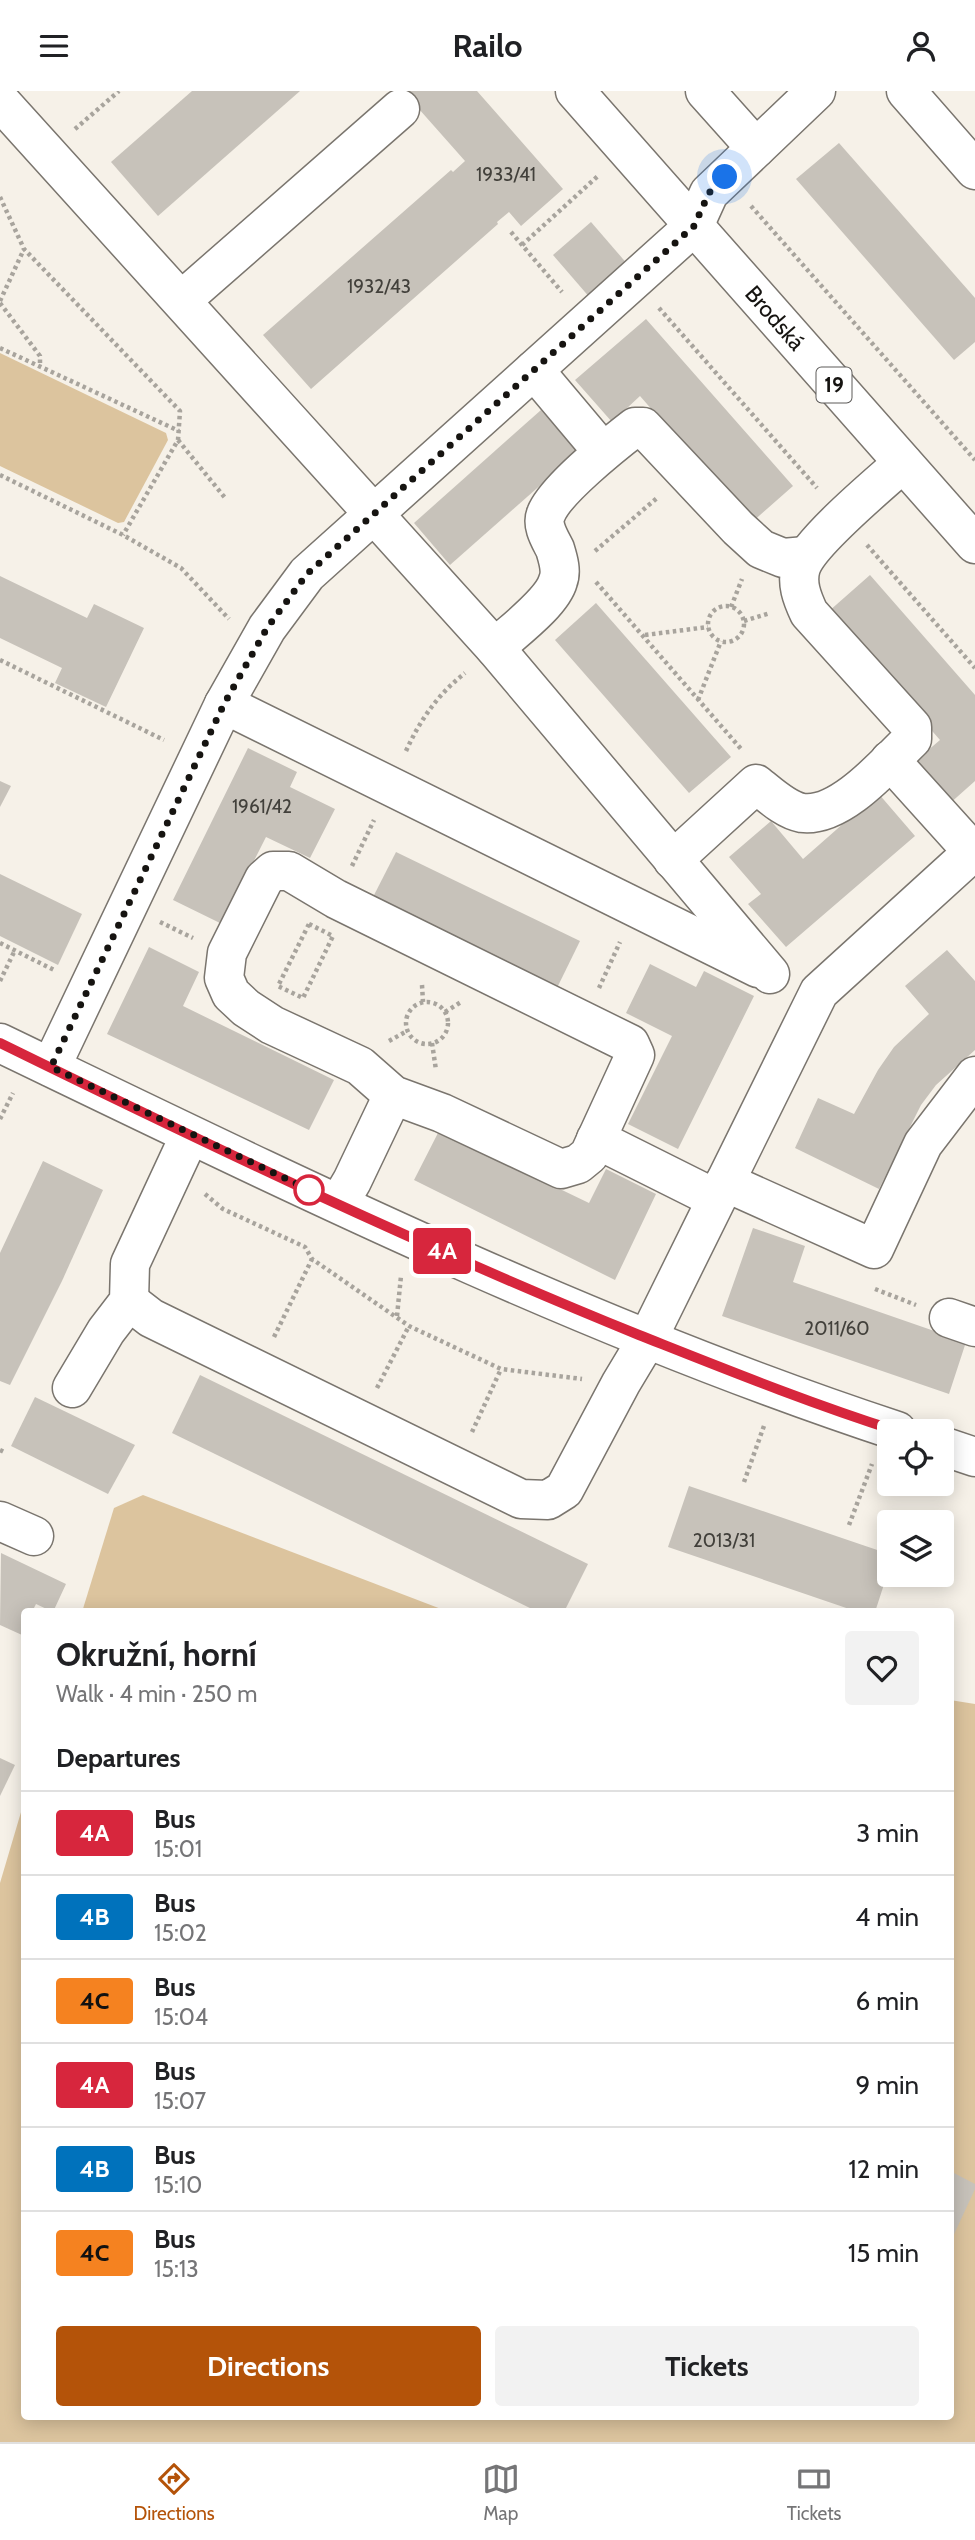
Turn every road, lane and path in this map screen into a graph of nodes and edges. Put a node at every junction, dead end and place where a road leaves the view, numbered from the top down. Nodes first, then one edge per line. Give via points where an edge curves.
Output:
1 (119, 91) edge
2 (575, 91) edge
3 (705, 91) edge
4 (816, 91) edge
5 (906, 91) edge
6 (0, 101) edge
7 (400, 109) dead end
8 (757, 148) junction
9 (48, 153) junction
10 (606, 169) dead end
11 (975, 170) edge
12 (725, 177) junction
13 (0, 197) edge
14 (694, 226) junction
15 (511, 232) dead end
16 (522, 245) junction
17 (24, 249) junction
18 (635, 279) junction
19 (182, 300) junction
20 (0, 302) edge
21 (587, 322) junction
22 (0, 348) edge
23 (40, 366) junction
24 (534, 370) junction
25 (179, 431) junction
26 (178, 440) junction
27 (603, 452) junction
28 (975, 460) edge
29 (903, 463) junction
30 (686, 472) junction
31 (0, 475) edge
32 (226, 499) dead end
33 (374, 513) junction
34 (843, 517) junction
35 (123, 535) junction
36 (975, 544) edge
37 (594, 552) dead end
38 (806, 556) junction
39 (593, 578) dead end
40 (708, 627) junction
41 (644, 635) junction
42 (721, 641) junction
43 (256, 648) junction
44 (495, 648) junction
45 (0, 660) edge
46 (975, 667) edge
47 (698, 700) junction
48 (224, 704) junction
49 (199, 757) junction
50 (890, 760) junction
51 (756, 784) junction
52 (390, 786) junction
53 (974, 851) edge
54 (673, 860) junction
55 (127, 907) junction
56 (635, 908) junction
57 (329, 914) junction
58 (0, 943) edge
59 (227, 954) junction
60 (770, 974) junction
61 (0, 981) edge
62 (819, 992) junction
63 (584, 1021) junction
64 (415, 1040) joint
65 (0, 1043) edge
66 (51, 1067) junction
67 (975, 1076) edge
68 (13, 1092) dead end
69 (393, 1095) junction
70 (0, 1119) edge
71 (190, 1135) junction
72 (596, 1139) junction
73 (175, 1169) junction
74 (721, 1191) junction
75 (339, 1203) junction
76 (874, 1249) junction
77 (312, 1259) junction
78 (128, 1301) junction
79 (962, 1322) edge
80 (409, 1326) junction
81 (648, 1338) junction
82 (502, 1369) junction
83 (257, 1370) junction
84 (621, 1383) junction
85 (72, 1388) dead end
86 (360, 1420) junction
87 (877, 1424) edge
88 (764, 1426) dead end
89 (954, 1450) edge
90 (975, 1457) edge
91 (871, 1465) dead end
92 (455, 1467) junction
93 (744, 1482) dead end
94 (849, 1525) dead end

1 - 9 path
2 - 14 street, Brodská / 19
3 - 8 street
4 - 8 street
5 - 11 street
6 - 9 street
7 - 19 street
8 - 12 street
9 - 19 street
10 - 16 path
12 - 14 street via 709,193
12 - 28 path
13 - 17 path
14 - 18 street
14 - 29 street, Brodská / 19
15 - 16 path
16 - 21 path
17 - 20 path
17 - 25 path via 180,411
18 - 21 street
18 - 34 path
19 - 33 street
20 - 23 path via 40,356
21 - 24 street
22 - 23 path
23 - 25 path
24 - 27 street
24 - 33 street
25 - 26 path
26 - 32 path
26 - 35 path
27 - 30 street via 635,427 643,427
27 - 44 street via 544,516 559,565 558,582 547,599
29 - 34 street
29 - 36 street, Brodská / 19
30 - 37 path
30 - 38 street via 761,549 783,558
31 - 35 path
33 - 43 street via 307,574
33 - 44 street
34 - 38 street
34 - 46 path
35 - 43 path via 181,568
38 - 50 street via 800,570 800,592 809,613 912,727 912,739
39 - 41 path
40 - 41 path
40 - 42 path
40 - 42 path via 711,614 722,606 739,612 744,626 740,635
41 - 47 path
42 - 47 path
43 - 48 street
44 - 52 path via 449,686 418,725
44 - 54 street
45 - 49 path
47 - 51 path via 755,764
48 - 49 street
48 - 52 street
49 - 55 street
50 - 51 street via 854,794 823,810 802,813
50 - 53 street
51 - 54 street
52 - 56 street
52 - 57 path
53 - 62 street
54 - 60 street
55 - 59 path
55 - 66 street
56 - 60 street
56 - 63 path
57 - 57 path via 333,936 303,998 278,986 309,924
57 - 59 street via 289,870 274,871 264,879
57 - 63 street
58 - 61 path via 15,950
59 - 69 street via 224,978 231,994 246,1008 360,1066
60 - 62 street
62 - 74 street
63 - 72 street via 630,1044 635,1055
64 - 64 path via 432,1043 446,1031 445,1012 436,1003 423,1002 410,1009 407,1031
65 - 66 street
66 - 71 street
67 - 76 street via 923,1144
68 - 70 path
69 - 72 street via 561,1169 589,1155
69 - 75 street
71 - 73 street
71 - 75 street
72 - 74 street
73 - 77 path via 223,1209 305,1247
73 - 78 street via 130,1264
74 - 76 street
74 - 81 street
75 - 81 street via 520,1287
76 - 79 path via 860,1283
77 - 80 path
77 - 83 path
78 - 83 street via 151,1318
78 - 85 street
80 - 82 path
80 - 86 path
81 - 84 street
81 - 87 street via 776,1390
82 - 84 path
82 - 92 path
83 - 86 street
84 - 92 street via 564,1490 548,1500 522,1499
86 - 92 street
88 - 93 path
89 - 90 street
91 - 94 path

